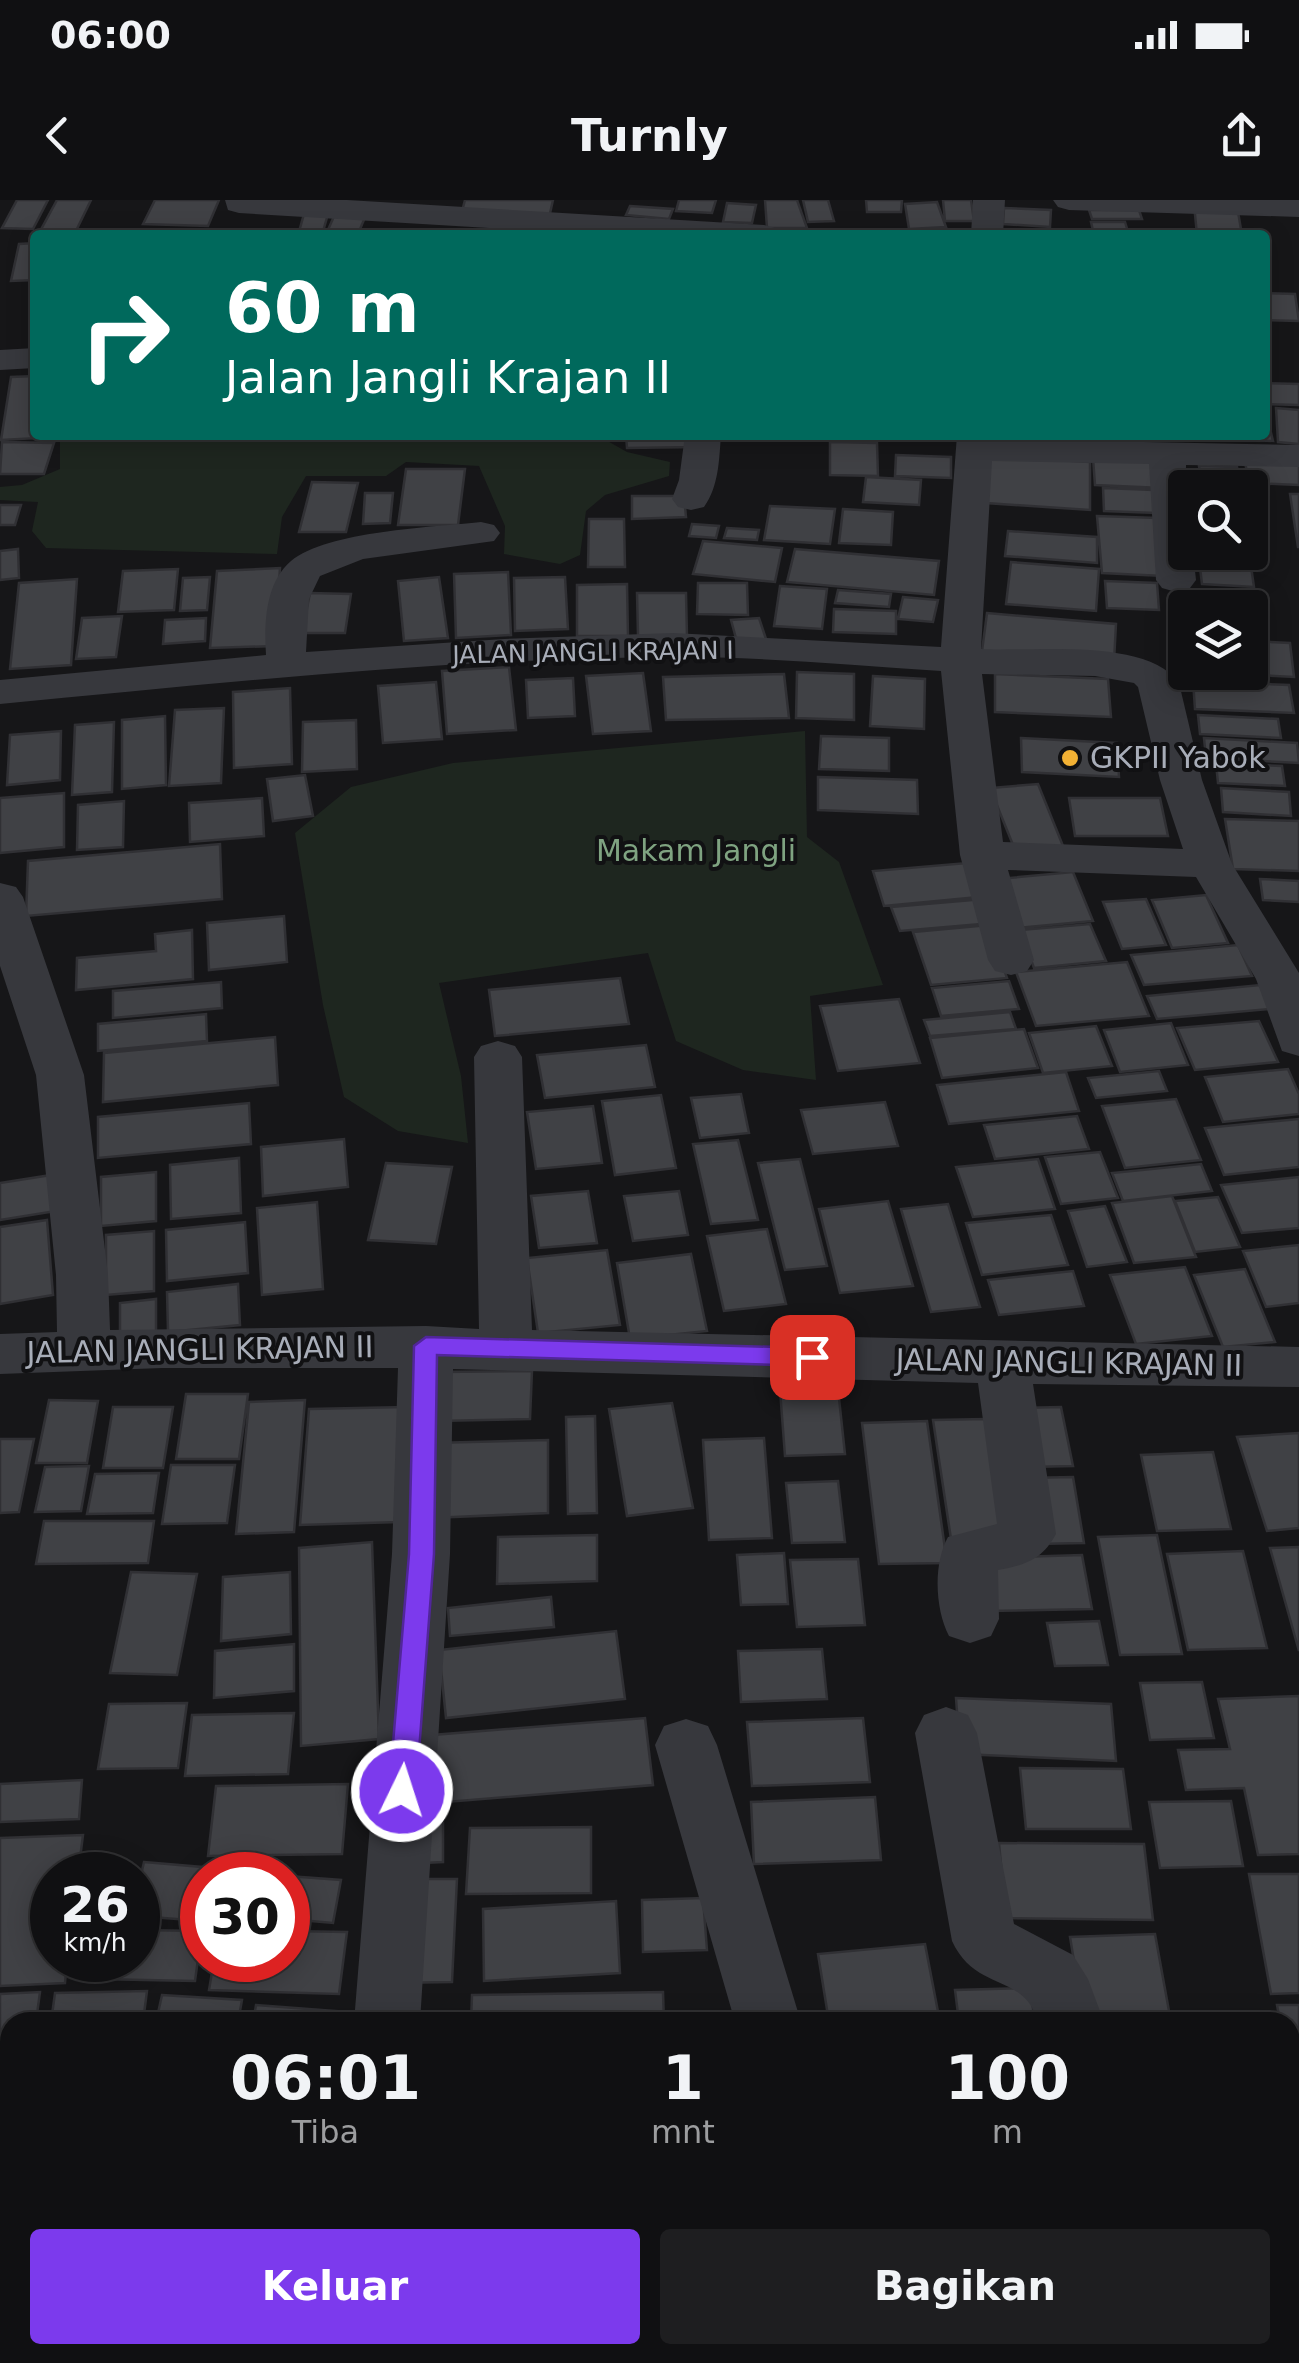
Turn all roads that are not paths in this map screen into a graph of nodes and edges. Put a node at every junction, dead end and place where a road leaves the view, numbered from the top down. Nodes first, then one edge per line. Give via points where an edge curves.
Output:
1 (989, 200) edge
2 (1068, 200) edge
3 (1299, 207) edge
4 (439, 208) edge
5 (237, 213) edge
6 (704, 230) edge
7 (987, 230) edge
8 (30, 358) edge
9 (0, 360) edge
10 (702, 440) edge
11 (974, 443) edge
12 (1167, 453) junction
13 (1299, 456) edge
14 (690, 499) dead end
15 (482, 533) dead end
16 (1176, 580) dead end
17 (960, 659) junction
18 (286, 664) junction
19 (0, 692) edge
20 (982, 855) junction
21 (1210, 864) junction
22 (0, 897) edge
23 (1011, 960) dead end
24 (1289, 979) edge
25 (1299, 1040) edge
26 (498, 1056) dead end
27 (426, 1346) junction
28 (84, 1350) junction
29 (506, 1350) junction
30 (0, 1354) edge
31 (1002, 1361) junction
32 (1299, 1367) edge
33 (970, 1619) dead end
34 (946, 1733) dead end
35 (686, 1745) dead end
36 (388, 2012) edge
37 (765, 2012) edge
38 (1069, 2012) edge

1 - 7 street
2 - 3 street
4 - 5 street
4 - 6 street
8 - 9 street
10 - 14 street
11 - 12 street
11 - 17 street
12 - 13 street
12 - 16 street
15 - 18 street via 336,555 306,567 294,582
17 - 18 street, JALAN JANGLI KRAJAN I via 675,646
17 - 20 street
17 - 21 street, JALAN JANGLI KRAJAN I via 1130,666 1152,674
18 - 19 street, JALAN JANGLI KRAJAN I
20 - 21 street
20 - 23 street
21 - 24 street
22 - 28 street via 60,1075
24 - 25 street
26 - 29 street
27 - 28 street, JALAN JANGLI KRAJAN II
27 - 29 street, JALAN JANGLI KRAJAN II
27 - 36 street via 421,1554
28 - 30 street, JALAN JANGLI KRAJAN II
29 - 31 street, JALAN JANGLI KRAJAN II
31 - 32 street, JALAN JANGLI KRAJAN II
31 - 33 street via 1027,1534 1015,1544 968,1552
34 - 38 street via 986,1942 1052,1974 1064,1988
35 - 37 street

